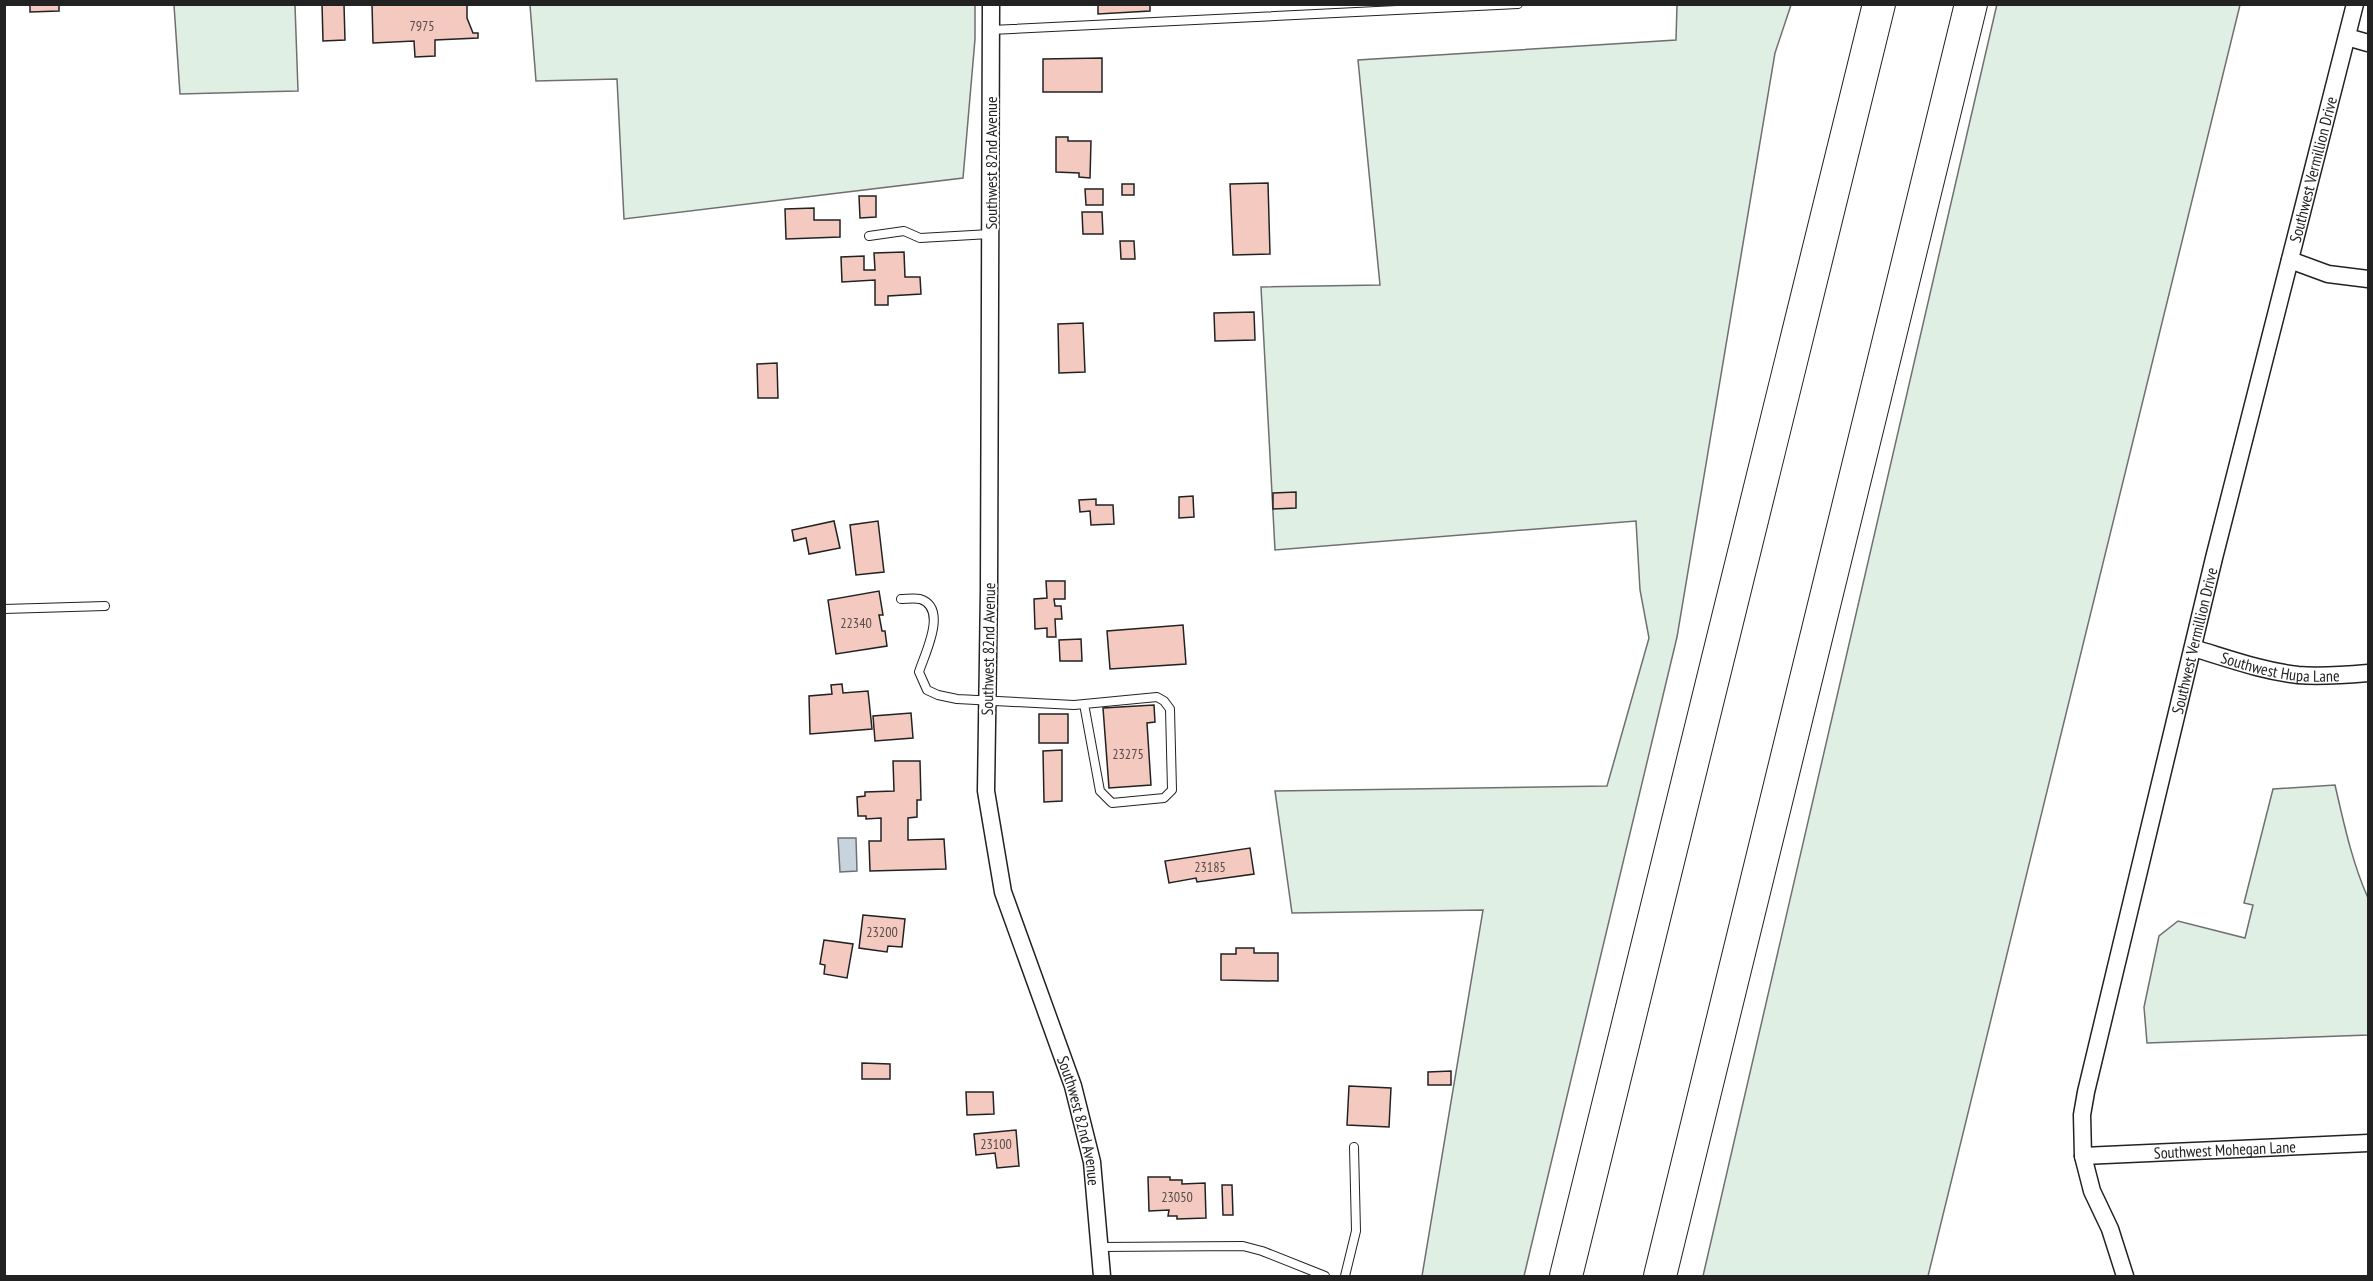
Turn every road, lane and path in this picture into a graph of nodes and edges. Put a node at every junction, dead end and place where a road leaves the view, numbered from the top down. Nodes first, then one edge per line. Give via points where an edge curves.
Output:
1 (991, 4) edge
2 (1518, 4) edge
3 (1879, 4) edge
4 (1971, 4) edge
5 (2355, 4) edge
6 (991, 30) junction
7 (2347, 37) junction
8 (2368, 43) edge
9 (990, 234) junction
10 (869, 236) dead end
11 (2290, 260) junction
12 (2368, 279) edge
13 (901, 599) dead end
14 (105, 606) dead end
15 (4, 609) edge
16 (2193, 648) junction
17 (2368, 673) edge
18 (988, 701) junction
19 (1084, 704) junction
20 (2368, 1143) edge
21 (1354, 1147) dead end
22 (2083, 1156) junction
23 (1100, 1247) junction
24 (1102, 1276) edge
25 (1325, 1276) edge
26 (1346, 1276) edge
27 (1566, 1276) edge
28 (1660, 1276) edge
29 (2126, 1276) edge

1 - 6 street, Southwest 82nd Avenue
2 - 6 lane
3 - 27 highway
4 - 28 highway
5 - 7 street, Southwest Vermillion Drive
6 - 9 street, Southwest 82nd Avenue
7 - 8 street
7 - 11 street, Southwest Vermillion Drive
9 - 10 lane via 920,238 904,231
9 - 18 street, Southwest 82nd Avenue
11 - 12 street via 2328,274
11 - 16 street, Southwest Vermillion Drive
13 - 18 lane via 920,599 934,617 932,638 919,672 927,690 938,696
14 - 15 lane
16 - 17 street, Southwest Hupa Lane via 2262,669 2298,675
16 - 22 street, Southwest Vermillion Drive via 2086,1092
18 - 19 lane
18 - 23 street, Southwest 82nd Avenue via 986,791 1003,891 1073,1086 1092,1162
19 - 19 lane via 1157,697 1164,701 1170,709 1170,793 1164,798 1112,803 1106,799 1101,791
20 - 22 street, Southwest Mohegan Lane
21 - 26 lane via 1356,1231
22 - 29 street, Southwest Vermillion Drive via 2092,1191
23 - 24 street, Southwest 82nd Avenue
23 - 25 lane via 1243,1246

